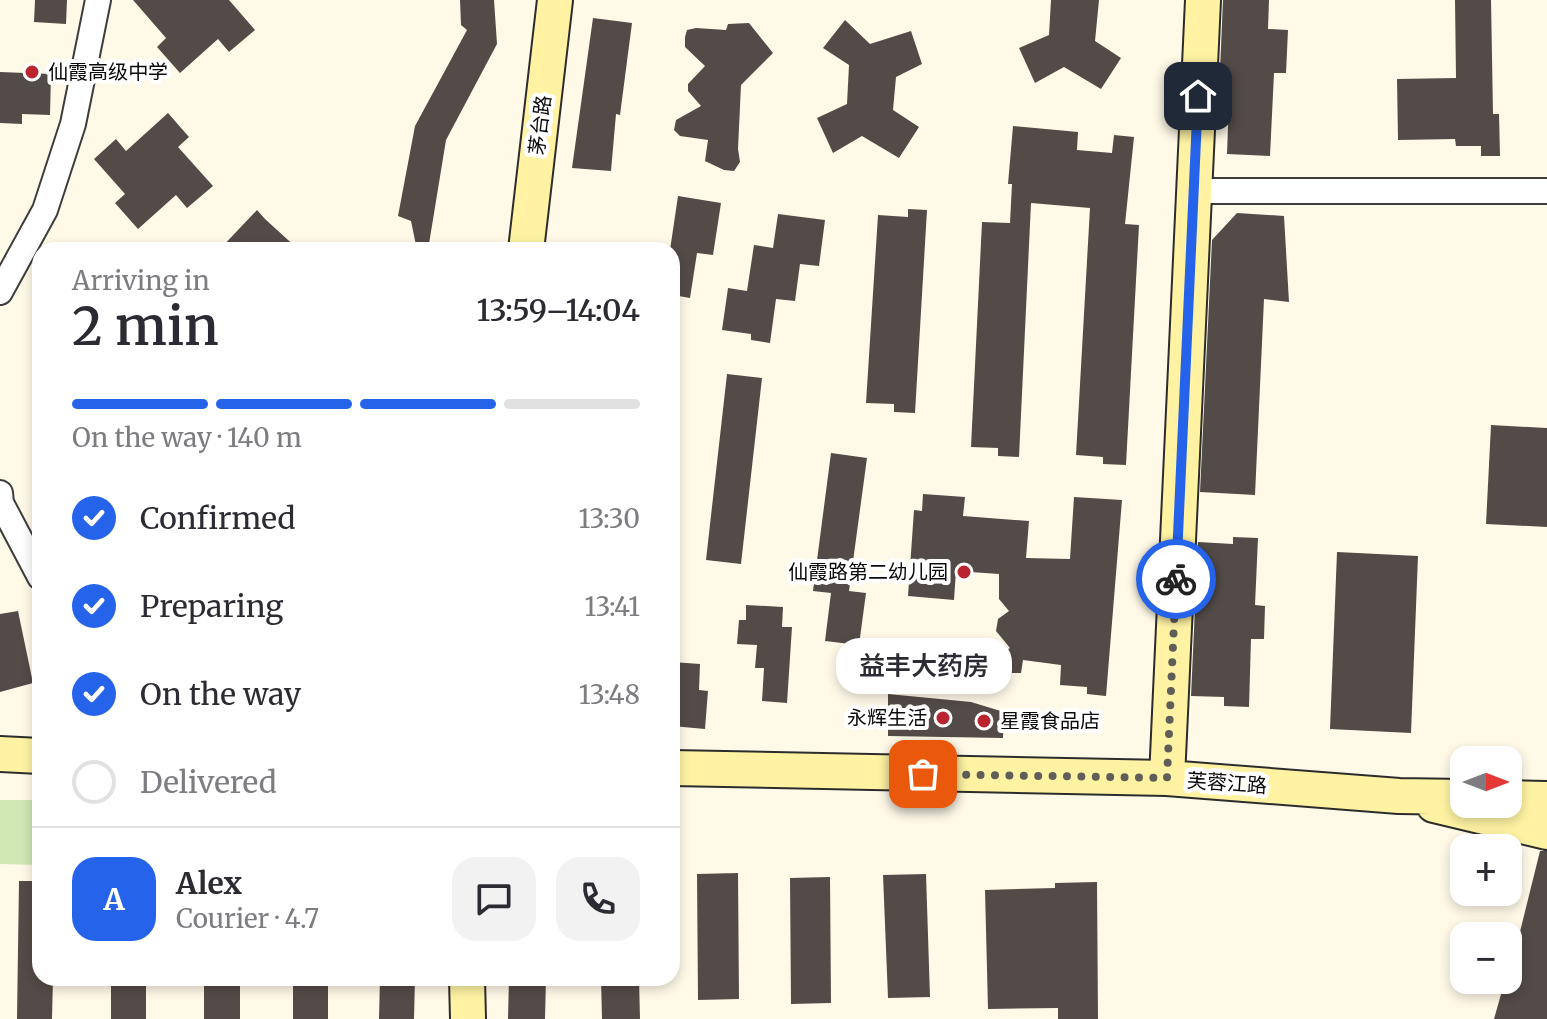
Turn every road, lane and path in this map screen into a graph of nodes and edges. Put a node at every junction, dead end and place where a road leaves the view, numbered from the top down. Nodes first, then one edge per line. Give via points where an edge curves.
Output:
1 (98, 0) edge
2 (555, 0) edge
3 (1203, 0) edge
4 (1192, 191) junction
5 (1547, 191) edge
6 (527, 242) edge
7 (0, 292) edge
8 (0, 493) edge
9 (32, 562) edge
10 (0, 754) edge
11 (32, 756) edge
12 (680, 768) edge
13 (1167, 778) junction
14 (1399, 796) junction
15 (1450, 797) edge
16 (1522, 798) edge
17 (1547, 799) edge
18 (1547, 832) edge
19 (467, 986) edge
20 (468, 1019) edge

1 - 7 street via 73,124 45,210
2 - 6 street, 茅台路
3 - 4 street
4 - 5 street
4 - 13 street
8 - 9 street
10 - 11 street
12 - 13 street, 芙蓉江路
13 - 14 street, 芙蓉江路
14 - 15 street, 芙蓉江路
14 - 18 street, 芙蓉江路
16 - 17 street
19 - 20 street

